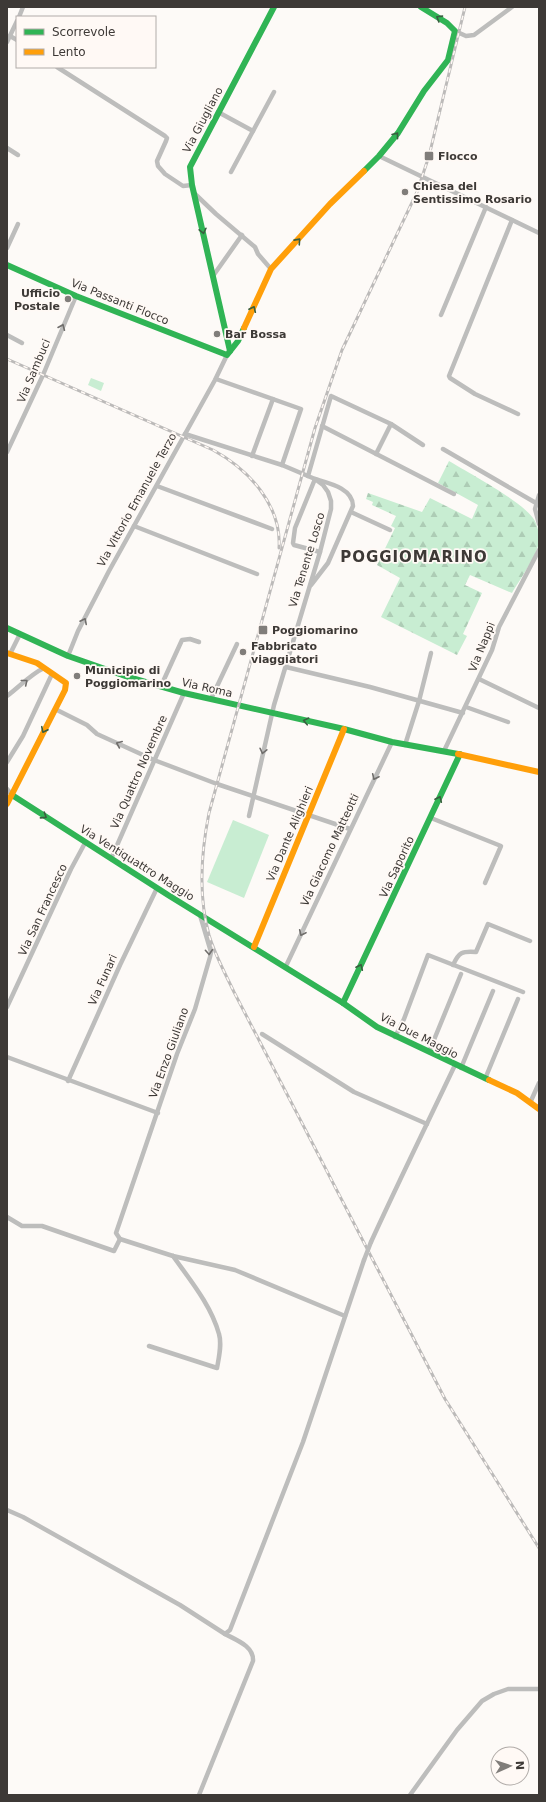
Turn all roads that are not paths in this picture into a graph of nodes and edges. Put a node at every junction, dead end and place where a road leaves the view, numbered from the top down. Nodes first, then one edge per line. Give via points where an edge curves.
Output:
1 (274, 7) edge
2 (421, 7) edge
3 (512, 7) edge
4 (16, 23) edge
5 (455, 31) junction
6 (10, 36) junction
7 (16, 39) edge
8 (7, 42) edge
9 (59, 68) edge
10 (274, 92) dead end
11 (218, 112) junction
12 (253, 131) junction
13 (7, 148) edge
14 (18, 156) dead end
15 (379, 156) junction
16 (231, 172) dead end
17 (192, 185) junction
18 (194, 193) junction
19 (486, 207) junction
20 (512, 220) junction
21 (18, 224) dead end
22 (539, 233) edge
23 (242, 235) junction
24 (7, 248) edge
25 (7, 265) edge
26 (271, 269) junction
27 (213, 276) junction
28 (76, 296) junction
29 (441, 315) dead end
30 (7, 335) edge
31 (22, 343) dead end
32 (228, 350) junction
33 (216, 379) junction
34 (273, 399) junction
35 (518, 414) dead end
36 (391, 424) junction
37 (322, 426) junction
38 (185, 434) junction
39 (423, 445) dead end
40 (443, 449) dead end
41 (7, 452) edge
42 (376, 454) junction
43 (252, 456) junction
44 (282, 465) junction
45 (308, 476) junction
46 (315, 478) junction
47 (157, 486) junction
48 (454, 494) dead end
49 (539, 495) edge
50 (536, 503) junction
51 (351, 512) junction
52 (539, 524) edge
53 (134, 526) junction
54 (272, 529) dead end
55 (390, 530) dead end
56 (539, 550) edge
57 (320, 552) junction
58 (257, 574) dead end
59 (309, 587) junction
60 (7, 628) edge
61 (20, 634) junction
62 (199, 642) dead end
63 (237, 644) dead end
64 (431, 653) dead end
65 (9, 654) edge
66 (68, 656) junction
67 (286, 666) junction
68 (44, 668) junction
69 (52, 674) junction
70 (479, 679) junction
71 (161, 686) junction
72 (184, 693) junction
73 (7, 696) edge
74 (211, 699) junction
75 (419, 701) junction
76 (466, 706) junction
77 (539, 708) edge
78 (55, 709) junction
79 (272, 713) junction
80 (462, 713) junction
81 (508, 722) dead end
82 (344, 729) junction
83 (392, 742) junction
84 (405, 745) junction
85 (444, 751) junction
86 (460, 754) junction
87 (154, 760) junction
88 (7, 762) edge
89 (539, 772) edge
90 (7, 789) edge
91 (12, 795) junction
92 (254, 796) junction
93 (7, 804) edge
94 (309, 814) junction
95 (249, 816) dead end
96 (431, 818) junction
97 (350, 829) junction
98 (86, 843) junction
99 (111, 859) junction
100 (485, 883) dead end
101 (157, 888) junction
102 (200, 915) junction
103 (530, 941) dead end
104 (254, 947) junction
105 (453, 965) junction
106 (286, 966) junction
107 (461, 974) dead end
108 (493, 991) dead end
109 (523, 992) dead end
110 (518, 999) dead end
111 (343, 1003) junction
112 (7, 1007) edge
113 (262, 1034) dead end
114 (395, 1036) junction
115 (429, 1052) junction
116 (7, 1057) edge
117 (455, 1065) junction
118 (461, 1068) junction
119 (485, 1079) junction
120 (68, 1081) junction
121 (539, 1083) edge
122 (530, 1103) junction
123 (539, 1109) edge
124 (158, 1113) junction
125 (427, 1124) junction
126 (7, 1217) edge
127 (120, 1238) junction
128 (173, 1256) junction
129 (344, 1316) junction
130 (149, 1346) dead end
131 (7, 1510) edge
132 (225, 1634) junction
133 (539, 1689) edge
134 (199, 1795) edge
135 (410, 1795) edge

1 - 11 street, Via Giugliano
5 -> 2 street
3 - 5 street via 474,35 466,36
4 - 6 street
15 -> 5 street via 398,133 424,91 448,60
6 - 7 street
6 - 8 street
9 - 17 street via 165,136 167,138 157,161 158,166 183,186
10 - 12 street
11 - 12 street
11 - 17 street, Via Giugliano via 193,159 190,174
12 - 16 street
13 - 14 street
15 - 19 street
26 -> 15 street via 330,204
17 - 18 street, Via Giugliano
18 - 23 street
18 -> 27 street, Via Giugliano
19 - 20 street
19 - 29 street
20 - 22 street
20 - 35 street via 449,376 475,394
21 - 24 street
23 - 26 street via 255,247
23 - 27 street
25 - 28 street, Via Passanti Flocco
32 -> 26 street via 238,341
27 - 32 street, Via Giugliano
28 - 32 street, Via Passanti Flocco
41 -> 28 street, Via Sambuci
30 - 31 street
32 - 33 street, Via Vittorio Emanuele Terzo
33 - 34 street
33 - 38 street, Via Vittorio Emanuele Terzo
34 - 43 street
34 - 44 street via 301,409
36 - 37 street via 331,396
36 - 39 street
36 - 42 street
37 - 42 street
37 - 45 street
38 - 43 street
38 - 47 street, Via Vittorio Emanuele Terzo
40 - 50 street
42 - 48 street
43 - 44 street
44 - 45 street
45 - 46 street
46 - 51 street via 347,493 353,502
46 - 57 street, Via Tenente Losco via 328,492 331,509
46 - 57 street via 296,524 293,543
47 - 53 street, Via Vittorio Emanuele Terzo
47 - 54 street
49 - 50 street
50 - 52 street
51 - 55 street
51 - 59 street via 328,562
53 - 58 street
66 -> 53 street, Via Vittorio Emanuele Terzo via 78,631
56 - 70 street, Via Nappi via 500,627
57 - 59 street, Via Tenente Losco
59 - 67 street, Via Tenente Losco
60 - 61 street, Via Roma
61 - 65 street
61 - 66 street, Via Roma
62 - 71 street via 182,640
63 - 74 street
64 - 75 street
65 - 68 street via 38,663
66 - 71 street, Via Roma
67 - 75 street
67 - 79 street, Via Tenente Losco
68 - 69 street
73 -> 68 street
69 - 78 street via 66,683
69 - 88 street via 23,736
70 - 76 street, Via Nappi
70 - 77 street
71 - 72 street, Via Roma
72 - 74 street, Via Roma
72 - 87 street, Via Quattro Novembre
74 - 79 street, Via Roma
75 - 80 street
75 - 84 street
76 - 80 street, Via Nappi
76 - 81 street
87 -> 78 street via 97,734 87,725
78 -> 91 street
82 -> 79 street, Via Roma
79 -> 92 street, Via Tenente Losco
80 - 85 street, Via Nappi
82 - 83 street, Via Roma
82 - 94 street, Via Dante Alighieri
83 - 84 street, Via Roma
83 -> 97 street, Via Giacomo Matteotti
84 - 85 street, Via Roma
85 - 86 street
86 - 89 street
96 -> 86 street, Via Saporito
87 - 92 street
87 - 99 street, Via Quattro Novembre
90 - 91 street
91 - 93 street
91 -> 98 street, Via Ventiquattro Maggio
92 - 94 street
92 - 95 street, Via Tenente Losco
94 - 97 street
94 - 104 street, Via Dante Alighieri
96 - 100 street via 501,846
111 -> 96 street, Via Saporito
97 -> 106 street, Via Giacomo Matteotti
98 - 99 street, Via Ventiquattro Maggio
98 - 112 street, Via San Francesco via 71,869
99 - 101 street, Via Ventiquattro Maggio
101 - 102 street, Via Ventiquattro Maggio
101 - 120 street, Via Funari
102 - 104 street, Via Ventiquattro Maggio
102 -> 124 street, Via Enzo Giuliano via 210,957 195,1009
103 - 105 street via 488,924 476,952 461,953
104 - 106 street, Via Due Maggio
105 - 109 street
105 - 114 street via 428,955
106 - 111 street, Via Due Maggio
107 - 115 street
108 - 118 street
110 - 119 street
111 - 114 street, Via Due Maggio via 377,1027
113 - 125 street via 354,1092
114 - 115 street, Via Due Maggio
115 - 117 street, Via Due Maggio
116 - 120 street, Via Enzo Giuliano
117 - 118 street, Via Due Maggio
117 - 125 street
118 - 119 street, Via Due Maggio
119 - 122 street, Via Due Maggio via 517,1093
120 - 124 street, Via Enzo Giuliano
121 - 122 street
122 - 123 street, Via Due Maggio
124 - 127 street via 116,1233
125 - 129 street, bridge via 371,1242
126 - 127 street via 22,1226 42,1226 114,1251
127 - 128 street
128 - 129 street via 235,1270
128 - 130 street via 203,1300 219,1334 217,1368
129 - 132 street via 287,1483 230,1630
131 - 132 street via 180,1605
132 - 134 street via 249,1648 253,1654 253,1661
133 - 135 street via 508,1689 482,1702 457,1730

